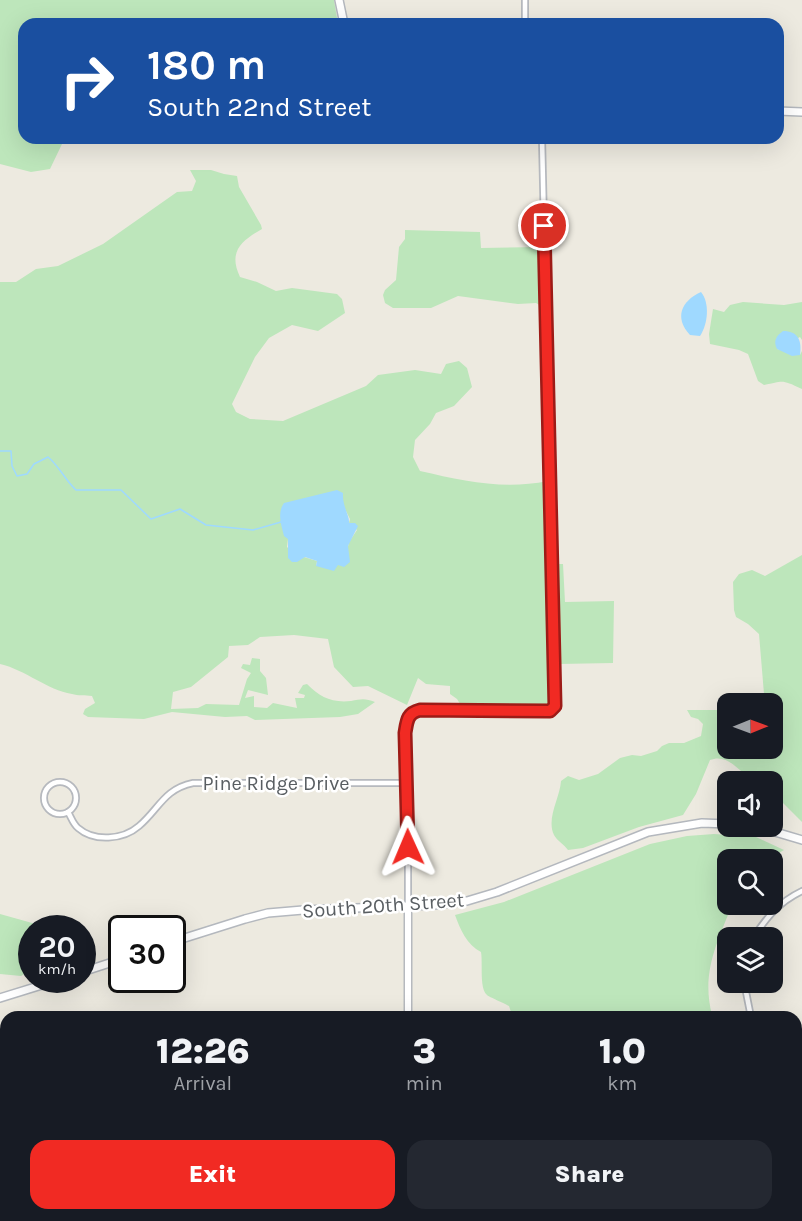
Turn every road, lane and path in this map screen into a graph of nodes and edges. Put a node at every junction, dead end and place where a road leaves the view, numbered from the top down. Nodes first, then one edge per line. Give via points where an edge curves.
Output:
1 (339, 0) edge
2 (525, 0) edge
3 (344, 18) edge
4 (525, 18) edge
5 (784, 111) edge
6 (802, 112) edge
7 (542, 144) edge
8 (408, 783) junction
9 (68, 812) junction
10 (717, 824) edge
11 (783, 834) edge
12 (802, 840) edge
13 (802, 891) edge
14 (408, 906) junction
15 (763, 923) junction
16 (760, 927) edge
17 (768, 927) edge
18 (186, 938) edge
19 (18, 992) edge
20 (746, 993) edge
21 (0, 998) edge
22 (408, 1011) edge
23 (750, 1011) edge

1 - 3 main road
2 - 4 street
5 - 6 main road
7 - 8 street via 555,706 550,711 415,711 407,720 405,733
8 - 9 street, Pine Ridge Drive via 193,783 173,790 137,828 105,838 85,834 75,826
8 - 14 street
9 - 9 street, Pine Ridge Drive via 56,814 45,805 46,790 53,784 62,782 73,790 75,803
10 - 14 main road, South 20th Street via 648,832 467,901
11 - 12 main road
13 - 15 street via 783,902
14 - 18 main road, South 20th Street via 268,913
14 - 22 street
15 - 16 street
15 - 17 street
19 - 21 main road
20 - 23 street

